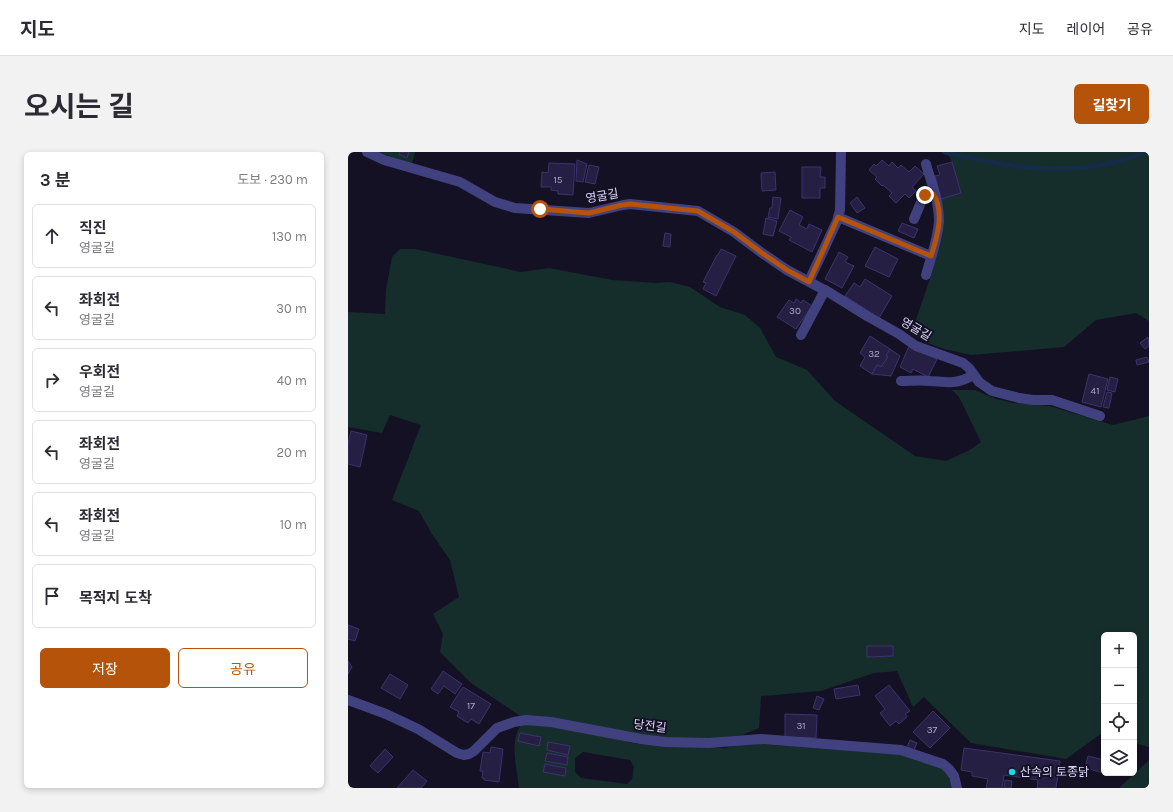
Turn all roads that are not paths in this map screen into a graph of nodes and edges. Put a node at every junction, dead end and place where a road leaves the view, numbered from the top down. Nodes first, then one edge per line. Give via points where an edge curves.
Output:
1 (367, 152) edge
2 (840, 152) edge
3 (926, 164) dead end
4 (936, 199) junction
5 (838, 217) junction
6 (914, 219) dead end
7 (931, 256) junction
8 (926, 275) dead end
9 (809, 282) junction
10 (825, 290) junction
11 (801, 335) dead end
12 (973, 375) junction
13 (901, 381) dead end
14 (1100, 416) dead end
15 (348, 700) edge
16 (957, 788) edge

1 - 9 lane, 영굴길 via 384,160 460,182 495,202 515,208 589,213 630,204 698,211
2 - 5 lane
3 - 4 lane
4 - 6 lane via 933,194 925,195
4 - 7 lane via 939,222
5 - 7 lane
5 - 9 lane
7 - 8 lane
9 - 10 lane, 영굴길
10 - 11 lane
10 - 12 lane, 영굴길 via 916,346 963,364
12 - 13 lane via 952,383
12 - 14 lane, 영굴길 via 984,387 1003,395 1052,400
15 - 16 lane, 당전길 via 418,729 464,755 474,751 497,728 514,722 551,722 665,742 709,743 761,739 900,750 943,764 954,776

